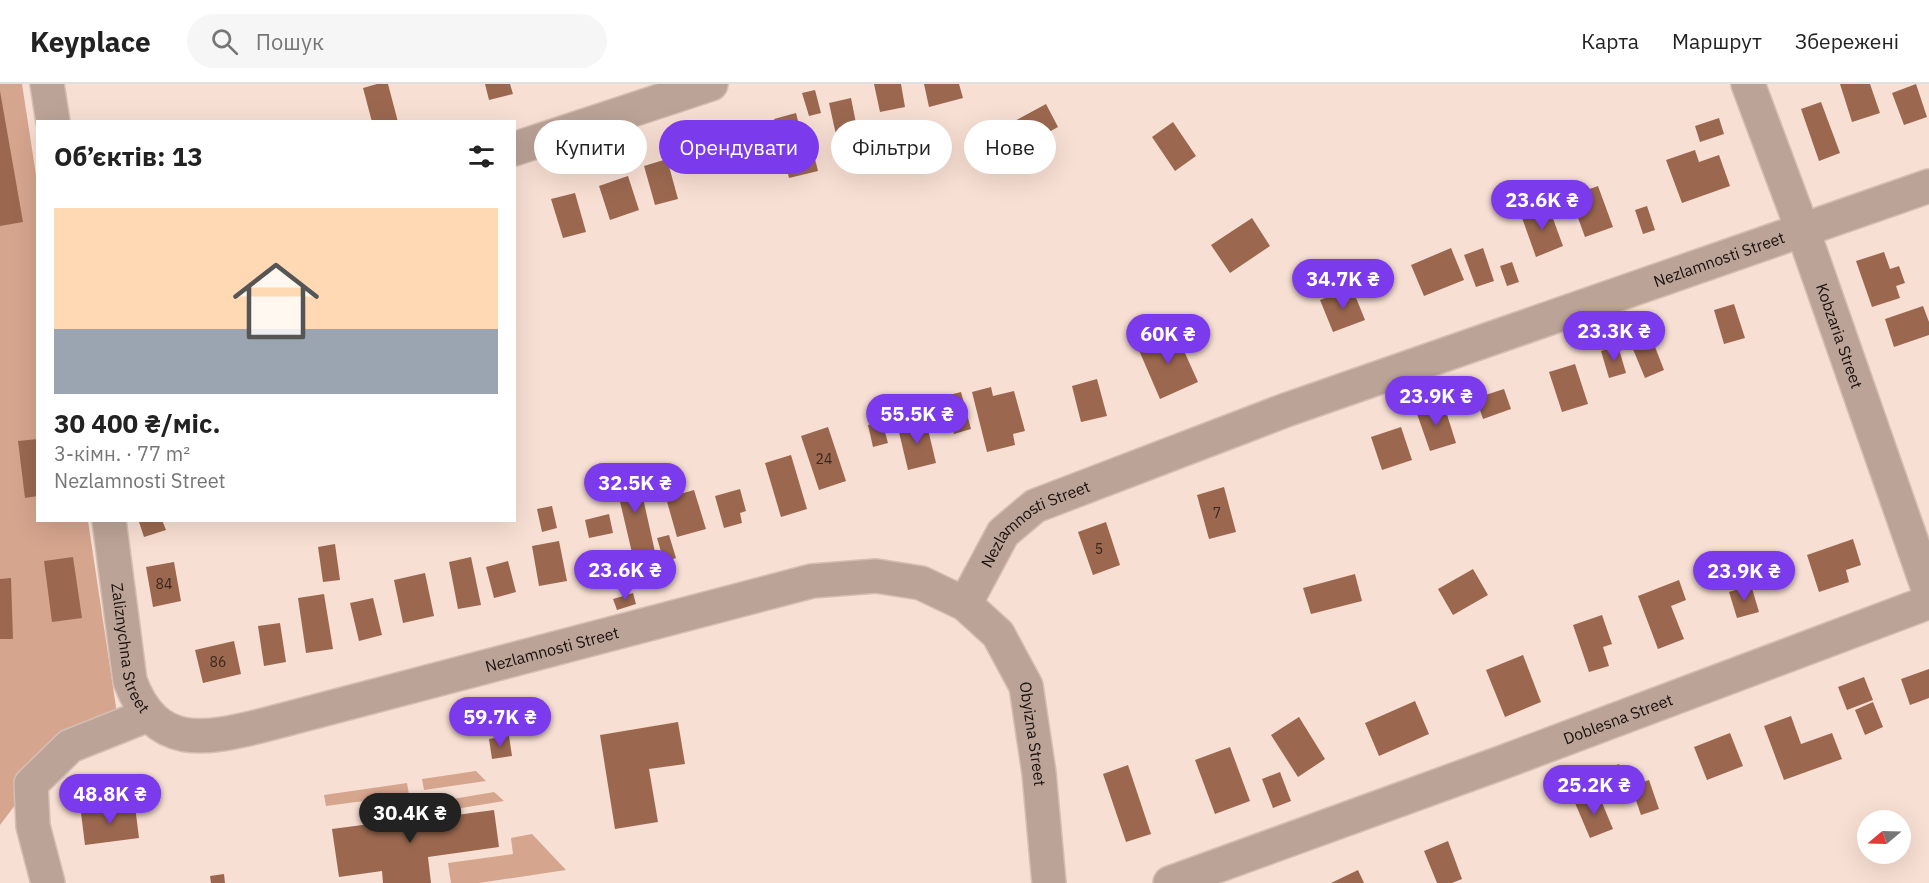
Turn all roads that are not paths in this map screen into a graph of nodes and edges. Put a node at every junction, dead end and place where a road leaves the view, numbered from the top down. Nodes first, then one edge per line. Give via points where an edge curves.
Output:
1 (47, 84) edge
2 (711, 84) edge
3 (1749, 84) edge
4 (53, 120) edge
5 (516, 148) edge
6 (1929, 186) edge
7 (1803, 231) junction
8 (109, 522) edge
9 (1929, 591) edge
10 (1929, 602) edge
11 (965, 604) junction
12 (148, 716) junction
13 (48, 883) edge
14 (1049, 883) edge
15 (1170, 883) edge

1 - 4 street
2 - 5 street
3 - 7 street, Kobzaria Street
6 - 7 street, Nezlamnosti Street
7 - 9 street, Kobzaria Street
7 - 11 street, Nezlamnosti Street via 1286,410 1035,506 1002,533
8 - 12 street, Zaliznychna Street via 130,681
10 - 15 street, Doblesna Street
11 - 12 street, Nezlamnosti Street via 921,583 876,576 812,581 235,732 208,736 176,733
11 - 14 street, Obyizna Street via 998,634 1026,686
12 - 13 street, Zaliznychna Street via 70,746 31,784 33,826

